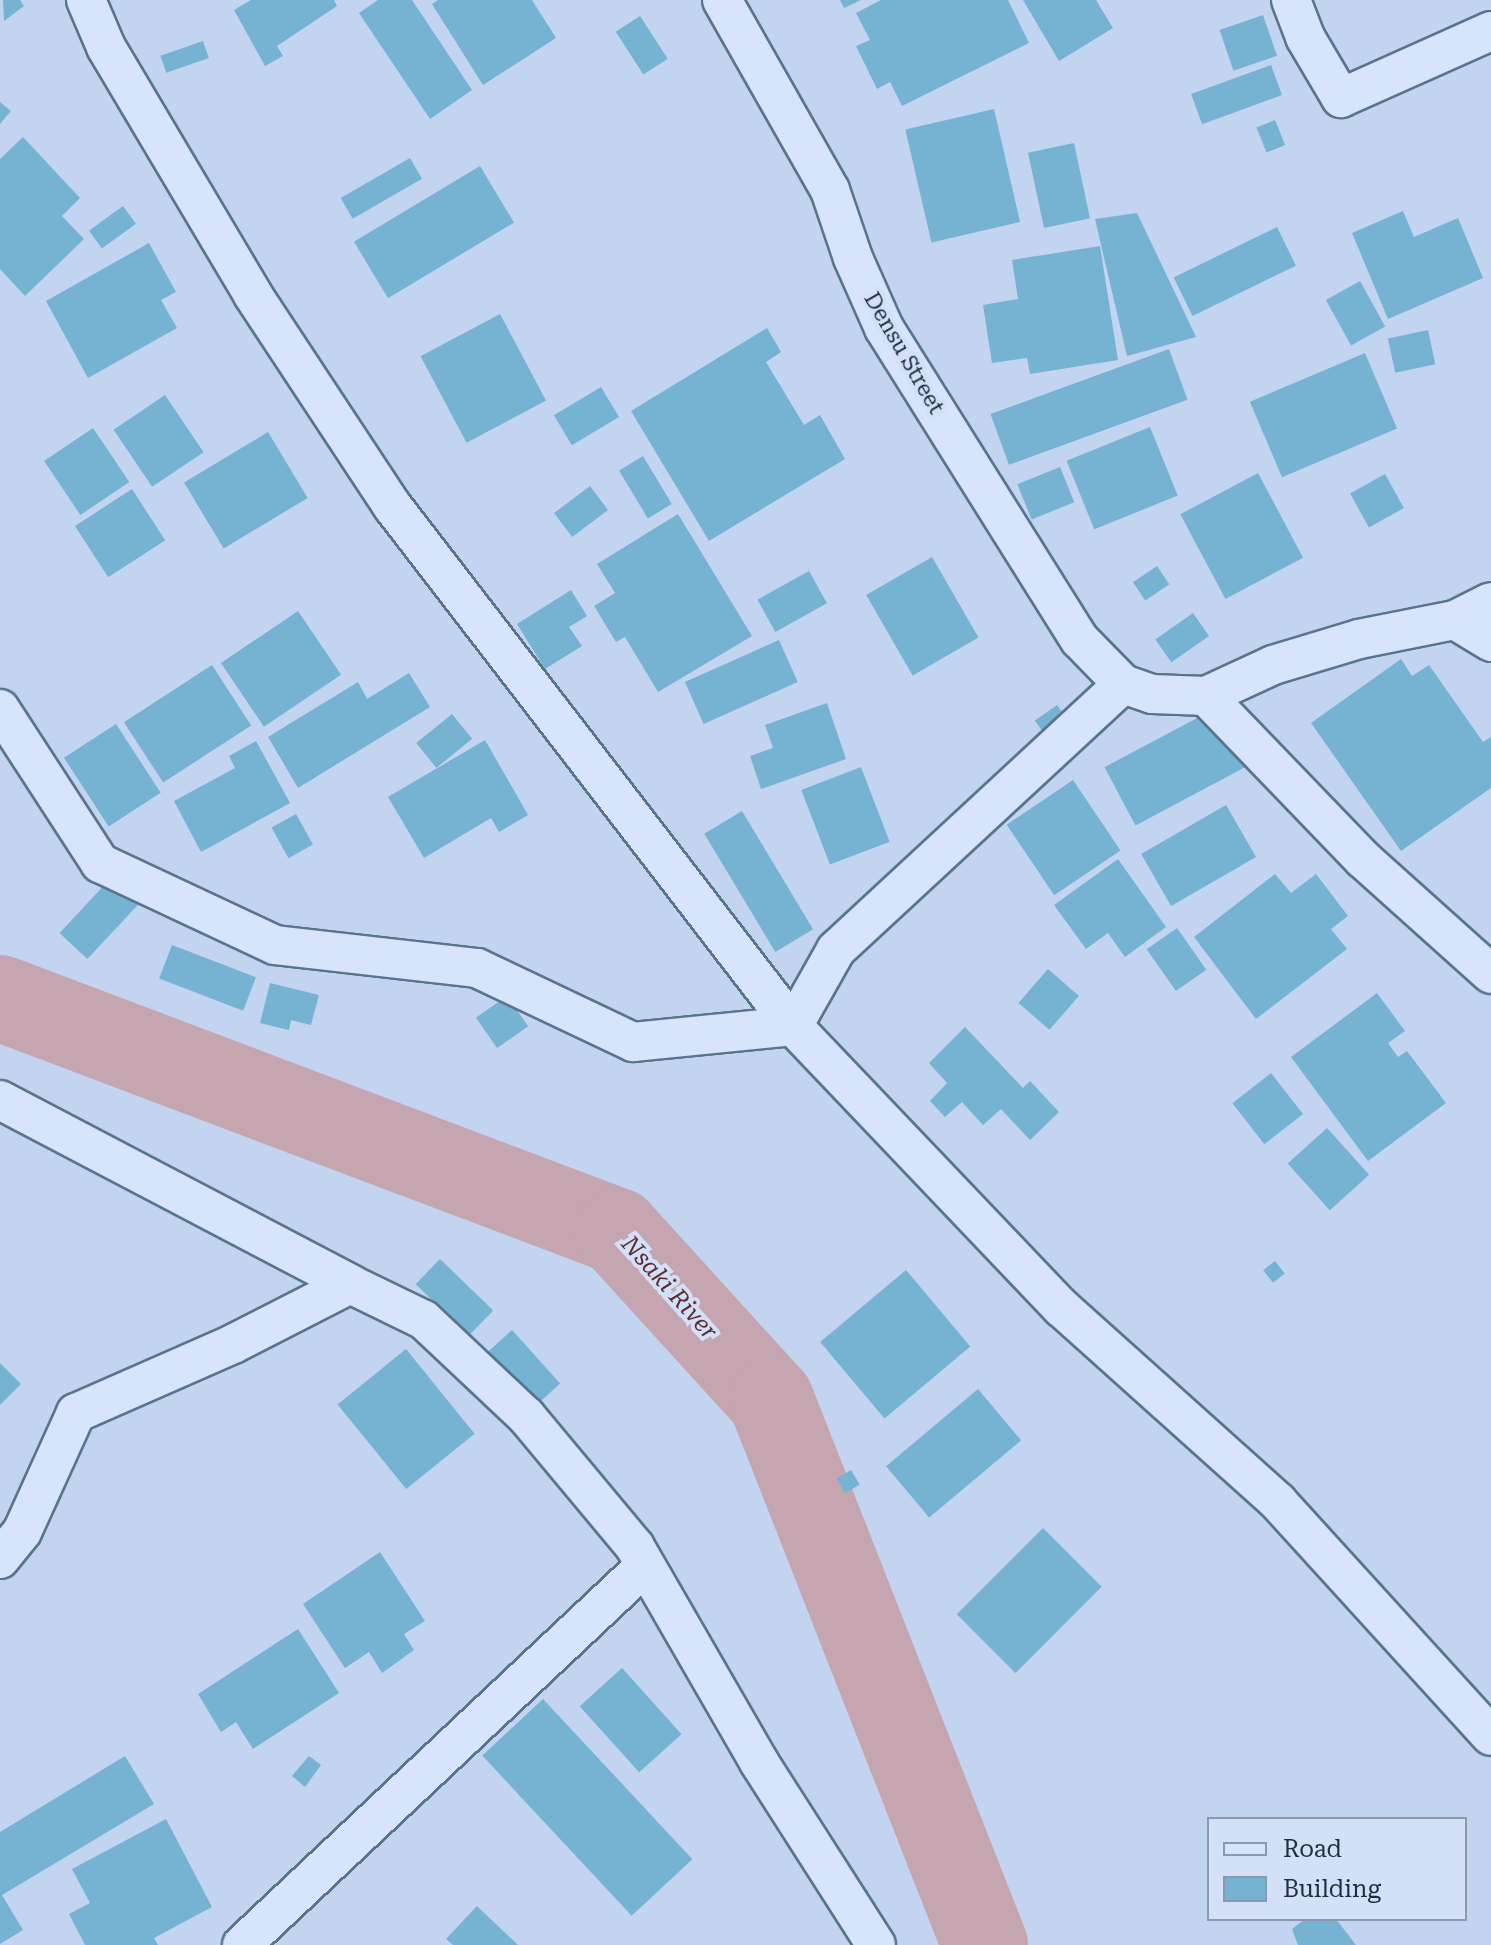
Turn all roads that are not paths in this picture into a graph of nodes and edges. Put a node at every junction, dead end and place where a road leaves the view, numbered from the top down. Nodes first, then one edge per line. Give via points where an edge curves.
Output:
1 (86, 0) edge
2 (722, 0) edge
3 (1291, 0) edge
4 (1491, 31) edge
5 (1491, 602) edge
6 (1455, 620) junction
7 (1491, 642) edge
8 (1123, 684) junction
9 (1206, 696) junction
10 (0, 709) edge
11 (1491, 974) edge
12 (793, 1026) junction
13 (0, 1100) edge
14 (350, 1284) junction
15 (0, 1559) edge
16 (645, 1566) junction
17 (1491, 1736) edge
18 (242, 1945) edge
19 (876, 1945) edge

1 - 12 street via 106,47 253,295 393,507
2 - 8 street, Densu Street via 830,190 884,328 1080,640
3 - 4 street via 1305,37 1341,98
5 - 6 street
6 - 7 street
6 - 9 street via 1359,639 1273,665
8 - 9 street via 1152,694
8 - 12 street via 836,950
9 - 11 street via 1363,859
10 - 12 street via 100,863 275,945 477,968 633,1042
12 - 17 street via 1062,1308 1278,1502
13 - 14 street
14 - 15 street via 233,1344 76,1413 22,1532
14 - 16 street via 424,1320 526,1416
16 - 18 street
16 - 19 street via 759,1762

